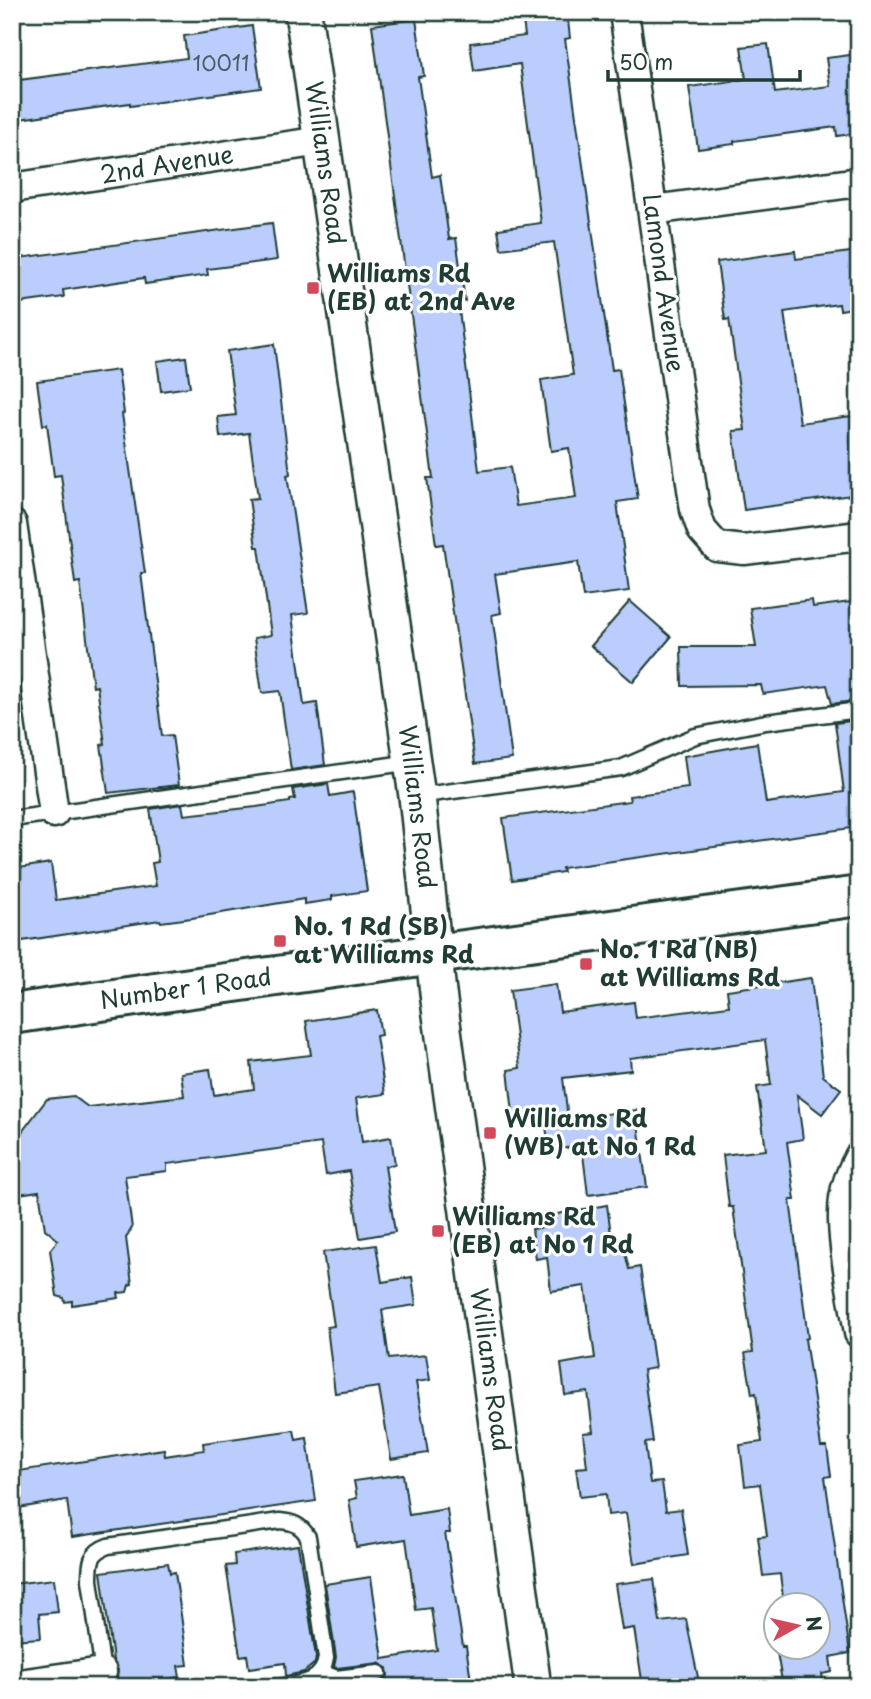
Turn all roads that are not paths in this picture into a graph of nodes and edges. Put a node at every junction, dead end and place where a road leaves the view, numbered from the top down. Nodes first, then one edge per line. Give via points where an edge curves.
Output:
1 (303, 12) edge
2 (624, 12) edge
3 (321, 141) junction
4 (859, 182) edge
5 (12, 188) edge
6 (653, 210) junction
7 (12, 524) edge
8 (859, 536) edge
9 (21, 645) edge
10 (859, 710) edge
11 (414, 779) junction
12 (54, 813) junction
13 (12, 819) edge
14 (859, 896) edge
15 (435, 954) junction
16 (12, 1014) edge
17 (859, 1157) edge
18 (859, 1333) edge
19 (322, 1672) junction
20 (380, 1673) dead end
21 (104, 1679) edge
22 (12, 1685) edge
23 (276, 1687) edge
24 (533, 1687) edge

1 - 3 street, Williams Road
2 - 6 street, Lamond Avenue
3 - 5 street, 2nd Avenue
3 - 11 street, Williams Road
4 - 6 street
6 - 8 street, Lamond Avenue via 695,510 702,530 717,547 744,550
7 - 9 street
9 - 12 street
10 - 11 lane via 695,736 621,768
11 - 12 lane
11 - 15 street, Williams Road
12 - 13 lane
14 - 15 main road, Number 1 Road
15 - 16 main road, Number 1 Road
15 - 24 street, Williams Road
17 - 18 street via 847,1181 844,1219
19 - 20 lane via 336,1678
19 - 21 lane via 326,1650 310,1545 304,1530 280,1521 96,1551 90,1580
19 - 23 lane via 310,1681
21 - 22 street

